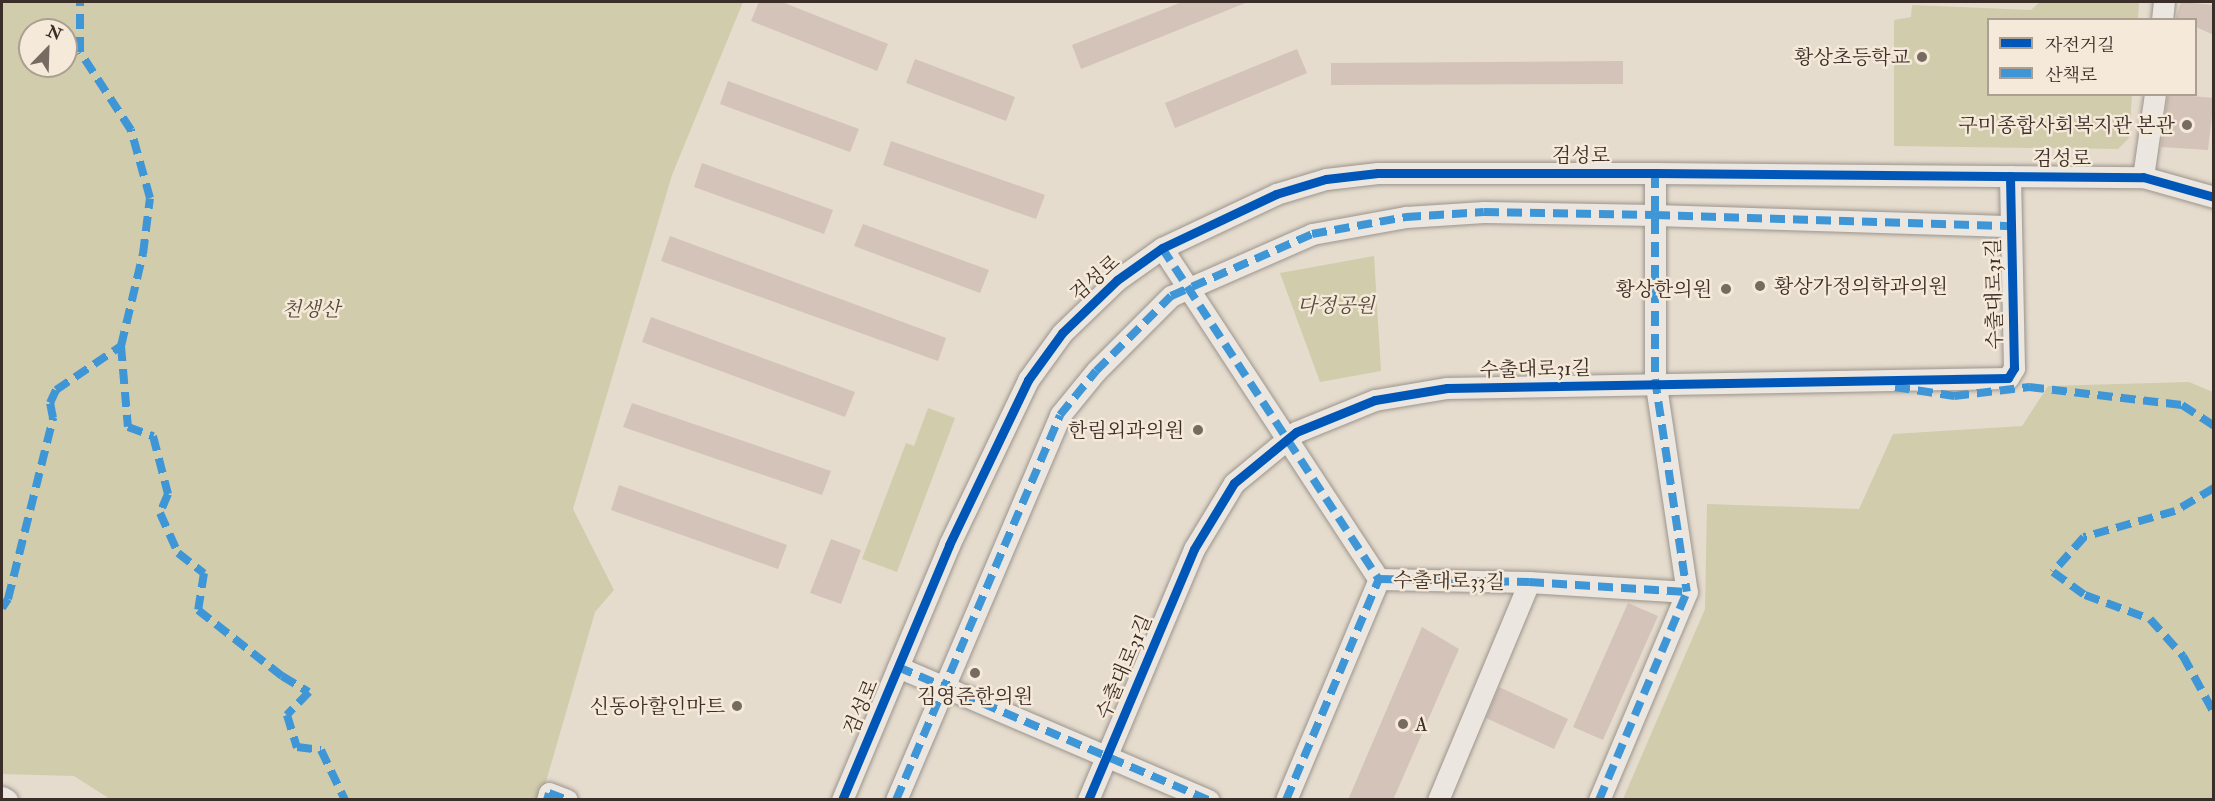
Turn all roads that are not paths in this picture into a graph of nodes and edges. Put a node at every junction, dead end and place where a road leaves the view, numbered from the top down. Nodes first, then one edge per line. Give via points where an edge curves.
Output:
1 (2164, 2) edge
2 (2162, 18) edge
3 (2155, 96) edge
4 (1655, 173) junction
5 (2010, 176) junction
6 (2143, 177) junction
7 (2214, 197) edge
8 (1655, 214) junction
9 (2011, 226) junction
10 (1162, 248) junction
11 (1186, 289) junction
12 (1655, 385) junction
13 (1287, 440) junction
14 (1379, 579) junction
15 (1529, 582) junction
16 (1687, 592) junction
17 (898, 666) junction
18 (943, 686) junction
19 (1106, 756) junction
20 (2, 797) edge
21 (7, 800) edge
22 (547, 800) edge
23 (567, 800) edge
24 (842, 800) edge
25 (896, 800) edge
26 (1088, 800) edge
27 (1209, 800) edge
28 (1286, 800) edge
29 (1438, 800) edge
30 (1599, 800) edge

1 - 2 street
3 - 6 street
4 - 5 street, 검성로
4 - 8 street
4 - 10 street, 검성로 via 1378,173 1326,179 1276,194
5 - 6 street, 검성로
5 - 9 street, 수출대로31길
6 - 7 street, 검성로
8 - 9 street
8 - 11 street via 1484,212 1406,217 1312,234
8 - 12 street
9 - 12 street, 수출대로31길 via 2014,368 2008,378
10 - 11 street
10 - 17 street, 검성로 via 1117,279 1062,333 1028,380 949,545
11 - 13 street
11 - 18 street via 1171,296 1142,322 1060,415
12 - 13 street, 수출대로31길 via 1437,390 1375,400 1296,432
12 - 16 street
13 - 14 street
13 - 19 street, 수출대로31길 via 1234,483 1194,549
14 - 15 street, 수출대로33길
14 - 28 street, 수출대로33길
15 - 16 street, 수출대로33길
15 - 29 street
16 - 30 street
17 - 18 street, 검성로
17 - 24 street, 검성로
18 - 19 street, 검성로
18 - 25 street
19 - 26 street, 수출대로31길
19 - 27 street, 검성로
20 - 21 street
22 - 23 street via 549,793

